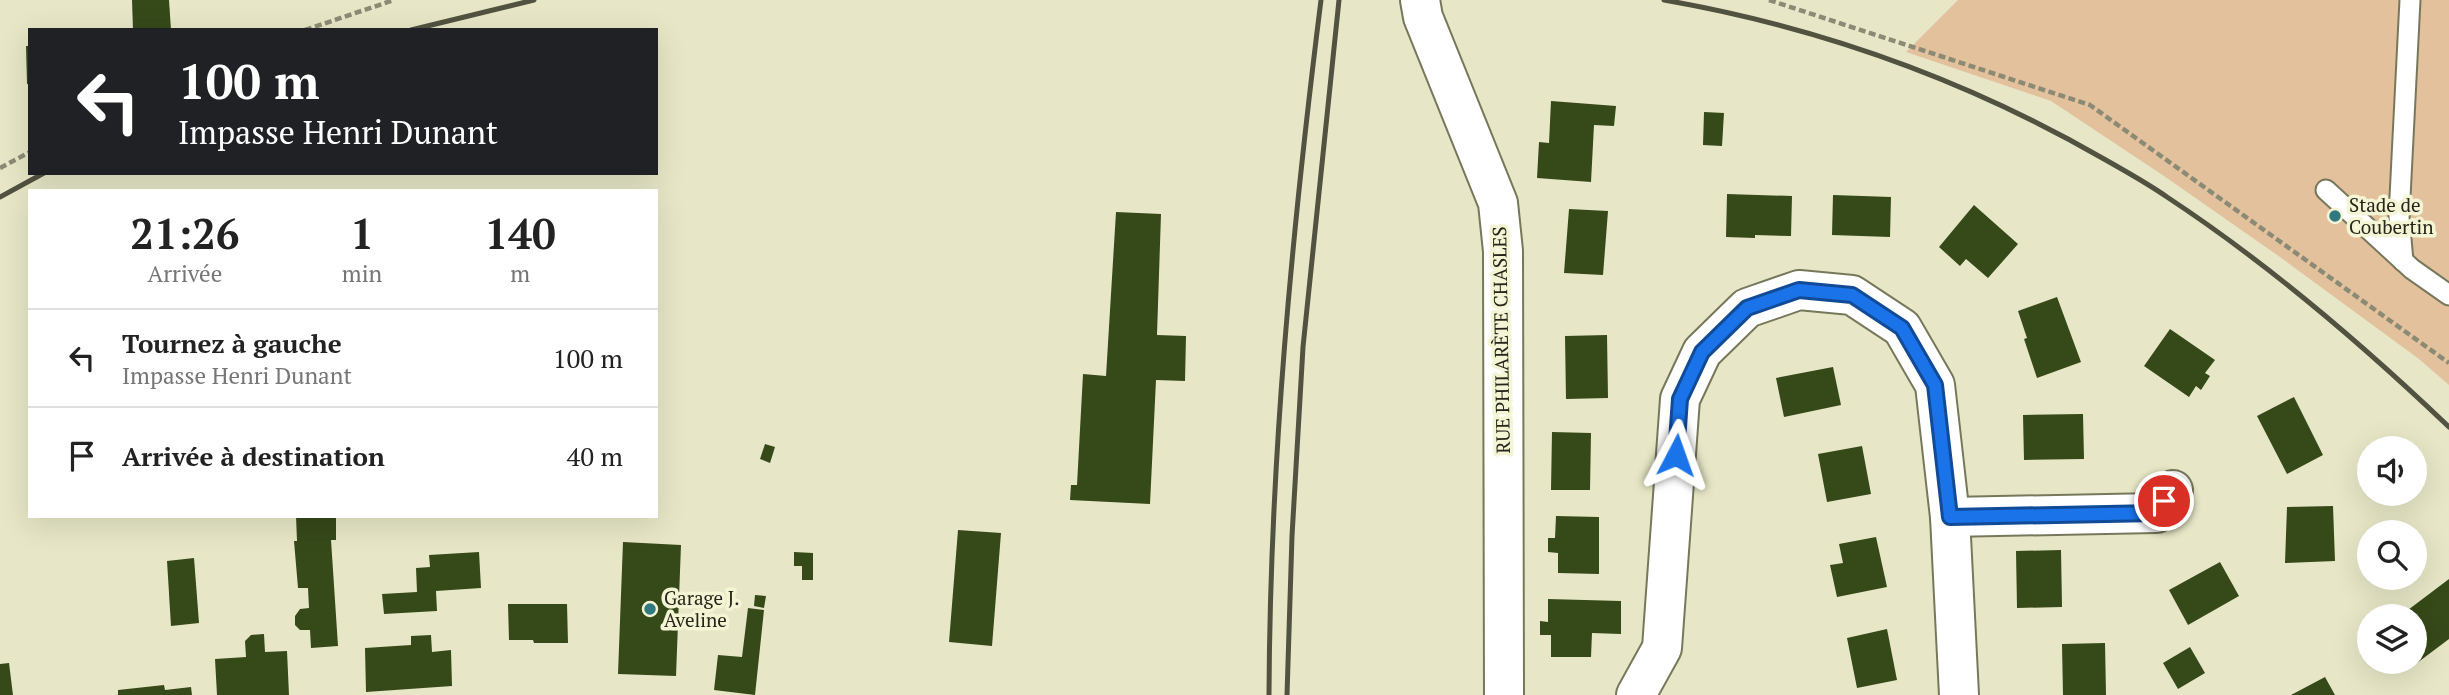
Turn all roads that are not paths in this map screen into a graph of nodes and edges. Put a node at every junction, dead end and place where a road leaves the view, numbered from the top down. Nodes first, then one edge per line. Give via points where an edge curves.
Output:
1 (1420, 0) edge
2 (2410, 0) edge
3 (2326, 190) dead end
4 (2403, 261) junction
5 (2449, 295) edge
6 (2173, 490) dead end
7 (1950, 517) junction
8 (1504, 695) edge
9 (1636, 695) edge
10 (1959, 695) edge

1 - 8 street, RUE PHILARÈTE CHASLES via 1497,203 1503,251
2 - 4 lane via 2399,217
3 - 4 lane
4 - 5 lane
6 - 7 street via 2156,513
7 - 9 street via 1935,385 1902,328 1852,295 1799,290 1747,308 1702,352 1680,399 1662,648
7 - 10 street

